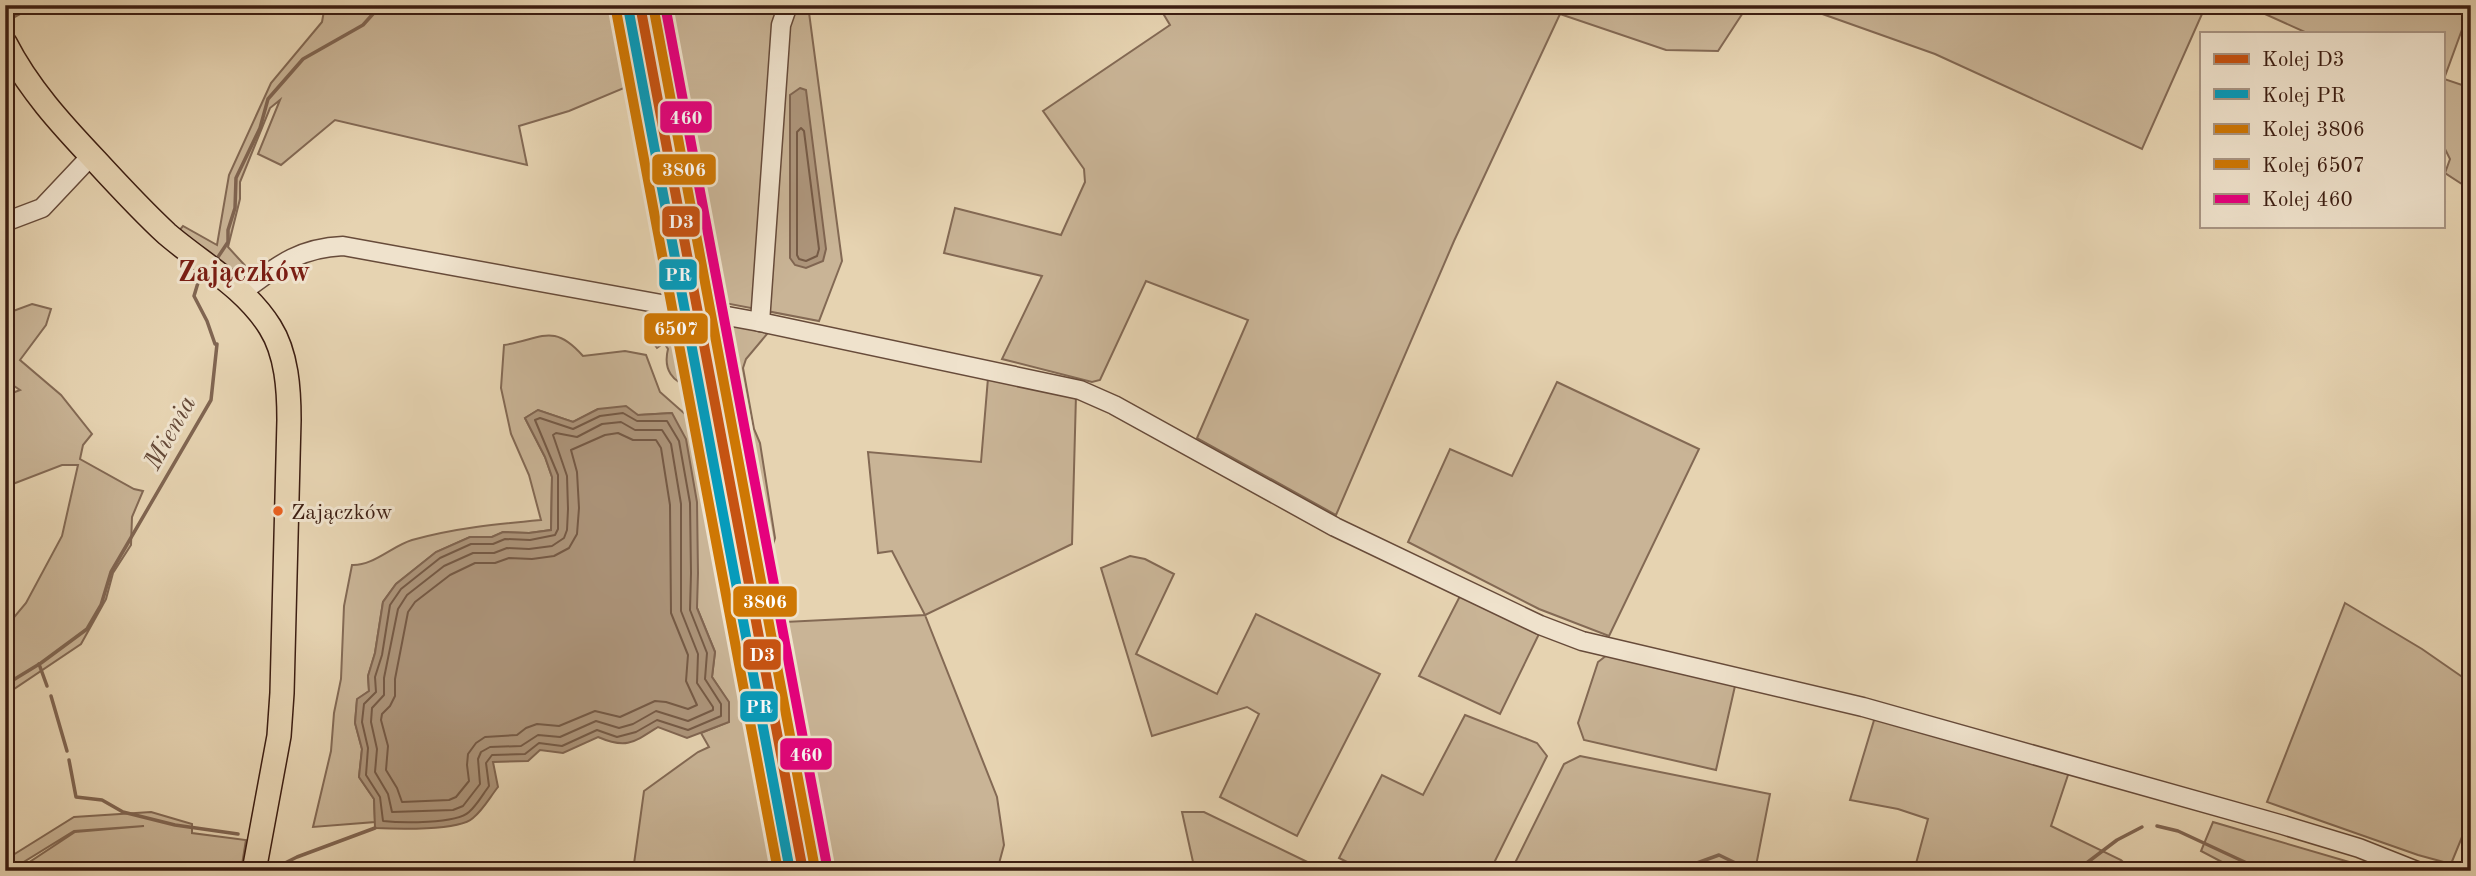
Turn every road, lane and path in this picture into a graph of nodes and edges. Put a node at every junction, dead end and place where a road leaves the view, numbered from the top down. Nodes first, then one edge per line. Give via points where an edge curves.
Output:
1 (788, 5) edge
2 (5, 43) edge
3 (91, 156) junction
4 (5, 222) edge
5 (241, 293) junction
6 (760, 322) junction
7 (254, 871) edge
8 (2417, 871) edge

1 - 6 street via 781,25
2 - 3 main road via 44,103
3 - 4 street via 43,208
3 - 5 main road via 169,235
5 - 6 street via 298,255 343,246
5 - 7 main road via 275,338 284,365 289,411 279,736
6 - 8 street via 1080,390 1335,527 1582,641 1876,711 2283,825

